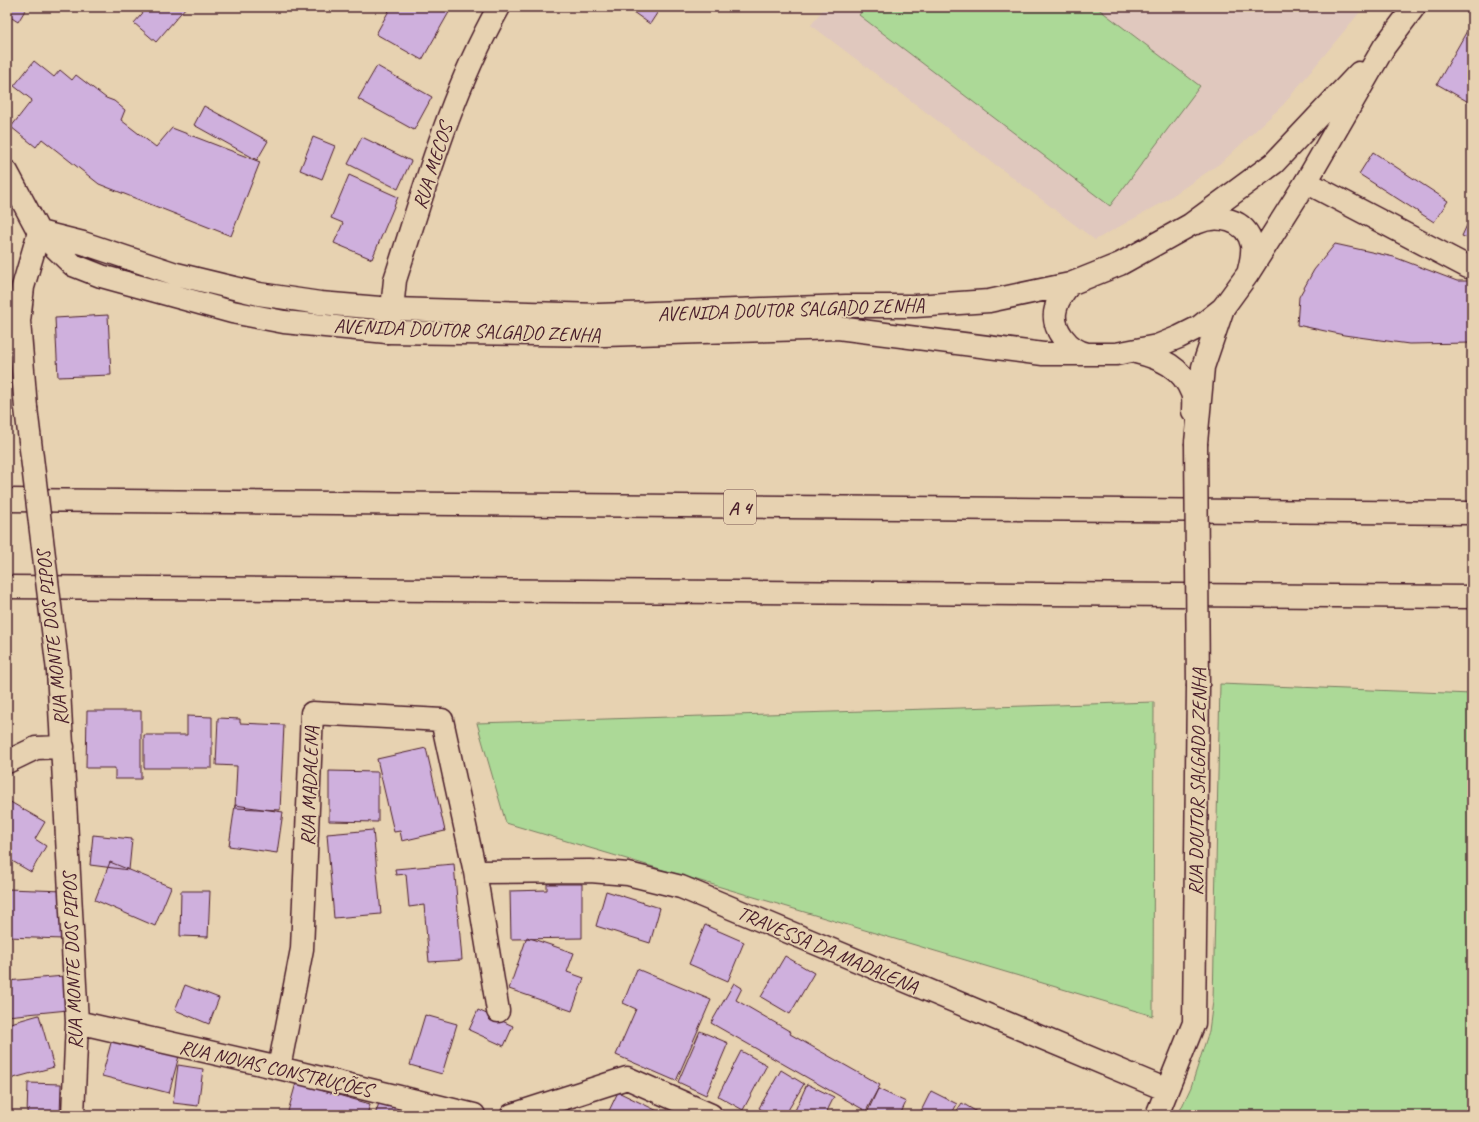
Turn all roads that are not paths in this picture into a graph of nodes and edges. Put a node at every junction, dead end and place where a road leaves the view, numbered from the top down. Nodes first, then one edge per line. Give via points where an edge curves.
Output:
1 (499, 7) edge
2 (1414, 7) edge
3 (1384, 47) junction
4 (7, 172) edge
5 (1306, 182) junction
6 (1190, 225) junction
7 (39, 232) junction
8 (1472, 267) edge
9 (1247, 275) junction
10 (1070, 284) junction
11 (1223, 308) junction
12 (392, 309) junction
13 (387, 332) junction
14 (1136, 352) junction
15 (1094, 355) junction
16 (1196, 442) junction
17 (7, 500) edge
18 (1472, 513) edge
19 (7, 587) edge
20 (1472, 597) edge
21 (63, 747) junction
22 (7, 762) edge
23 (475, 872) junction
24 (498, 1011) dead end
25 (77, 1022) junction
26 (279, 1068) junction
27 (1167, 1090) junction
28 (73, 1115) edge
29 (474, 1115) edge
30 (512, 1115) edge
31 (711, 1115) edge
32 (1157, 1115) edge

1 - 12 main road, RUA MECOS via 450,110 394,280
2 - 3 main road, AVENIDA DOUTOR SALGADO ZENHA
3 - 5 main road, AVENIDA DOUTOR SALGADO ZENHA
3 - 6 main road, AVENIDA DOUTOR SALGADO ZENHA via 1274,164
4 - 7 main road
5 - 8 main road
5 - 9 main road, AVENIDA DOUTOR SALGADO ZENHA
6 - 9 main road, AVENIDA DOUTOR SALGADO ZENHA via 1214,217 1233,221 1242,228 1252,245 1252,259
6 - 10 main road, AVENIDA DOUTOR SALGADO ZENHA via 1120,264
7 - 12 main road, AVENIDA DOUTOR SALGADO ZENHA via 83,243 176,274 259,294 320,303
7 - 13 main road, AVENIDA DOUTOR SALGADO ZENHA via 73,265 101,276 232,312 284,322
7 - 21 main road, RUA MONTE DOS PIPOS, bridge via 22,287 19,321 26,408 58,671
9 - 11 main road, AVENIDA DOUTOR SALGADO ZENHA
10 - 12 main road, AVENIDA DOUTOR SALGADO ZENHA via 989,301 915,306 599,315
10 - 15 main road, AVENIDA DOUTOR SALGADO ZENHA via 1059,298 1055,309 1056,323 1061,334 1073,348
11 - 14 main road, AVENIDA DOUTOR SALGADO ZENHA via 1199,327 1157,346
11 - 16 main road, RUA DOUTOR SALGADO ZENHA via 1203,367
12 - 13 main road, RUA MECOS
13 - 15 main road, AVENIDA DOUTOR SALGADO ZENHA via 604,335 838,328 1043,354
14 - 15 main road, AVENIDA DOUTOR SALGADO ZENHA
14 - 16 main road, RUA DOUTOR SALGADO ZENHA via 1158,357 1177,370 1192,393
16 - 27 main road, RUA DOUTOR SALGADO ZENHA, bridge via 1198,686 1194,1023
17 - 18 main road, A 4
19 - 20 main road
21 - 22 main road via 36,748
21 - 25 main road, RUA MONTE DOS PIPOS
23 - 24 main road, RUA MADALENA
23 - 26 main road, RUA MADALENA via 442,720 312,713 302,949
23 - 27 main road, TRAVESSA DA MADALENA via 590,871 628,874 681,887
25 - 26 main road, RUA NOVAS CONSTRUÇÕES
25 - 28 main road, RUA MONTE DOS PIPOS
26 - 29 main road, RUA NOVAS CONSTRUÇÕES
27 - 32 main road, RUA DOUTOR SALGADO ZENHA
30 - 31 main road via 627,1078

